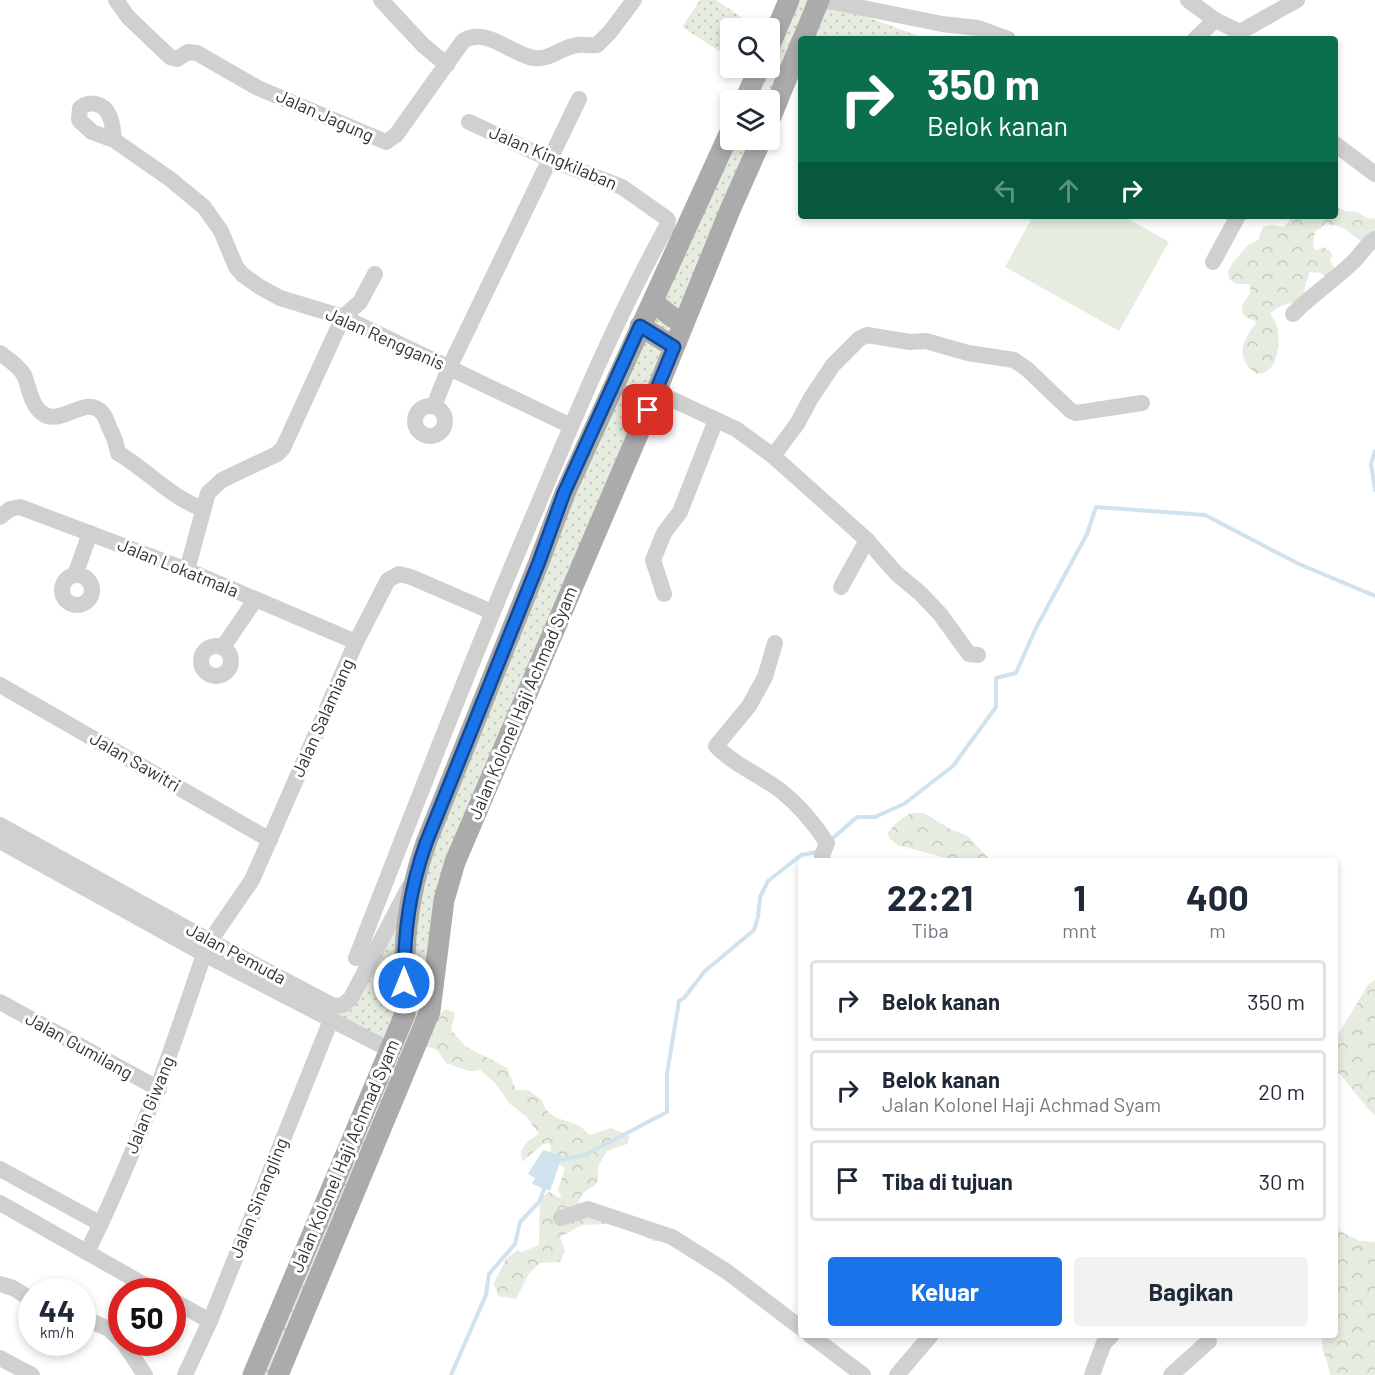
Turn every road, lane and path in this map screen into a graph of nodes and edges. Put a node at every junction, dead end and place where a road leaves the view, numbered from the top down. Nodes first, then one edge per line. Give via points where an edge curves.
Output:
1 (116, 0) edge
2 (381, 0) edge
3 (634, 0) edge
4 (789, 0) edge
5 (821, 0) edge
6 (1188, 0) edge
7 (1298, 0) edge
8 (1215, 20) junction
9 (780, 21) edge
10 (1238, 35) edge
11 (804, 36) edge
12 (1000, 36) edge
13 (1198, 36) edge
14 (798, 51) edge
15 (447, 65) junction
16 (780, 95) edge
17 (579, 99) dead end
18 (469, 122) dead end
19 (114, 140) dead end
20 (1338, 146) edge
21 (722, 150) edge
22 (757, 150) edge
23 (549, 159) junction
24 (1375, 174) edge
25 (1236, 219) edge
26 (1375, 238) edge
27 (1213, 262) dead end
28 (375, 274) dead end
29 (652, 302) junction
30 (1293, 314) dead end
31 (343, 317) junction
32 (684, 322) junction
33 (640, 326) junction
34 (674, 347) junction
35 (0, 352) edge
36 (449, 368) junction
37 (656, 392) junction
38 (1142, 404) dead end
39 (434, 406) dead end
40 (716, 420) junction
41 (571, 426) junction
42 (773, 456) junction
43 (203, 508) junction
44 (0, 518) edge
45 (90, 532) junction
46 (867, 540) junction
47 (187, 570) junction
48 (75, 575) dead end
49 (841, 587) dead end
50 (664, 594) dead end
51 (255, 600) junction
52 (492, 612) junction
53 (356, 642) junction
54 (775, 643) dead end
55 (223, 647) dead end
56 (978, 655) dead end
57 (0, 685) edge
58 (0, 825) edge
59 (270, 840) junction
60 (0, 841) edge
61 (822, 858) edge
62 (415, 876) junction
63 (207, 948) junction
64 (356, 958) dead end
65 (0, 1002) edge
66 (331, 1020) junction
67 (390, 1050) junction
68 (159, 1089) junction
69 (0, 1169) edge
70 (0, 1203) edge
71 (320, 1215) junction
72 (561, 1218) dead end
73 (342, 1223) junction
74 (101, 1224) junction
75 (87, 1252) junction
76 (132, 1278) edge
77 (0, 1284) edge
78 (18, 1291) edge
79 (186, 1308) edge
80 (210, 1321) junction
81 (798, 1326) edge
82 (814, 1338) edge
83 (929, 1338) edge
84 (1109, 1338) edge
85 (1210, 1341) edge
86 (132, 1356) edge
87 (0, 1358) edge
88 (900, 1374) edge
89 (1094, 1374) edge
90 (33, 1375) edge
91 (145, 1375) edge
92 (184, 1375) edge
93 (253, 1375) edge
94 (278, 1375) edge
95 (863, 1375) edge
96 (1171, 1375) edge

1 - 15 street, Jalan Jagung via 170,57 177,59 188,52 197,53 258,87 386,142 396,135
2 - 15 street
3 - 15 street, Jalan Jagung via 597,45 578,45 544,58 533,58 500,42 475,37 463,41
4 - 9 main road
5 - 11 main road
5 - 12 street via 978,28
6 - 8 street
7 - 10 street
8 - 10 street
8 - 13 street
14 - 16 main road
17 - 23 street
18 - 23 street, Jalan Kingkilaban
19 - 31 street, Jalan Rengganis via 204,207 243,275 280,298
20 - 24 street
21 - 29 main road, Jalan Kolonel Haji Achmad Syam
22 - 32 main road, Jalan Kolonel Haji Achmad Syam
23 - 36 street
23 - 41 street, Jalan Kingkilaban via 622,187 666,218 667,226
25 - 27 street
26 - 30 street via 1354,262
28 - 31 street via 360,302
29 - 32 main road
29 - 33 main road, Jalan Kolonel Haji Achmad Syam
31 - 36 street, Jalan Rengganis
31 - 43 street via 284,448 222,480 208,493
32 - 34 main road, Jalan Kolonel Haji Achmad Syam
33 - 34 main road
33 - 62 main road, Jalan Kolonel Haji Achmad Syam via 564,493
34 - 37 main road, Jalan Kolonel Haji Achmad Syam
35 - 43 street via 23,374 41,413 56,417 81,408 97,408 116,438 118,453 170,491
36 - 39 street
36 - 41 street, Jalan Rengganis
37 - 40 street
37 - 73 main road, Jalan Kolonel Haji Achmad Syam via 454,862 444,900 430,1011
38 - 42 street via 1071,411 1014,360 926,341 867,335 833,365
40 - 42 street via 736,429
40 - 50 street via 680,512 664,533 653,560
41 - 52 street
42 - 46 street
43 - 47 street
44 - 45 street, Jalan Lokatmala via 10,509 20,507
45 - 47 street, Jalan Lokatmala
45 - 48 street
46 - 49 street
46 - 56 street via 940,614 969,654
47 - 51 street, Jalan Lokatmala
51 - 53 street, Jalan Lokatmala
51 - 55 street
52 - 53 street, Jalan Salamiang via 399,574 388,580
52 - 64 street
53 - 59 street, Jalan Salamiang
54 - 61 street via 765,677 749,706 716,746 780,791 815,824 827,843
57 - 59 street, Jalan Sawitri
58 - 63 street, Jalan Pemuda
59 - 63 street, Jalan Salamiang via 252,880
60 - 63 street, Jalan Pemuda
62 - 63 street, Jalan Pemuda via 344,1005 334,1006
62 - 67 main road, Jalan Kolonel Haji Achmad Syam via 404,951 405,1014
63 - 66 street, Jalan Pemuda
63 - 68 street, Jalan Giwang
65 - 68 street, Jalan Gumilang
66 - 67 street, Jalan Pemuda
66 - 80 street, Jalan Sinangling
67 - 71 main road, Jalan Kolonel Haji Achmad Syam
68 - 74 street, Jalan Giwang
69 - 74 street
70 - 75 street
71 - 73 main road
71 - 93 main road, Jalan Kolonel Haji Achmad Syam
72 - 81 street via 588,1209 672,1237 726,1271
73 - 94 main road, Jalan Kolonel Haji Achmad Syam
74 - 75 street, Jalan Giwang
75 - 76 street
77 - 78 street
79 - 80 street
80 - 92 street, Jalan Sinangling
82 - 95 street
83 - 88 street
84 - 89 street
85 - 96 street
86 - 91 street
87 - 90 street

